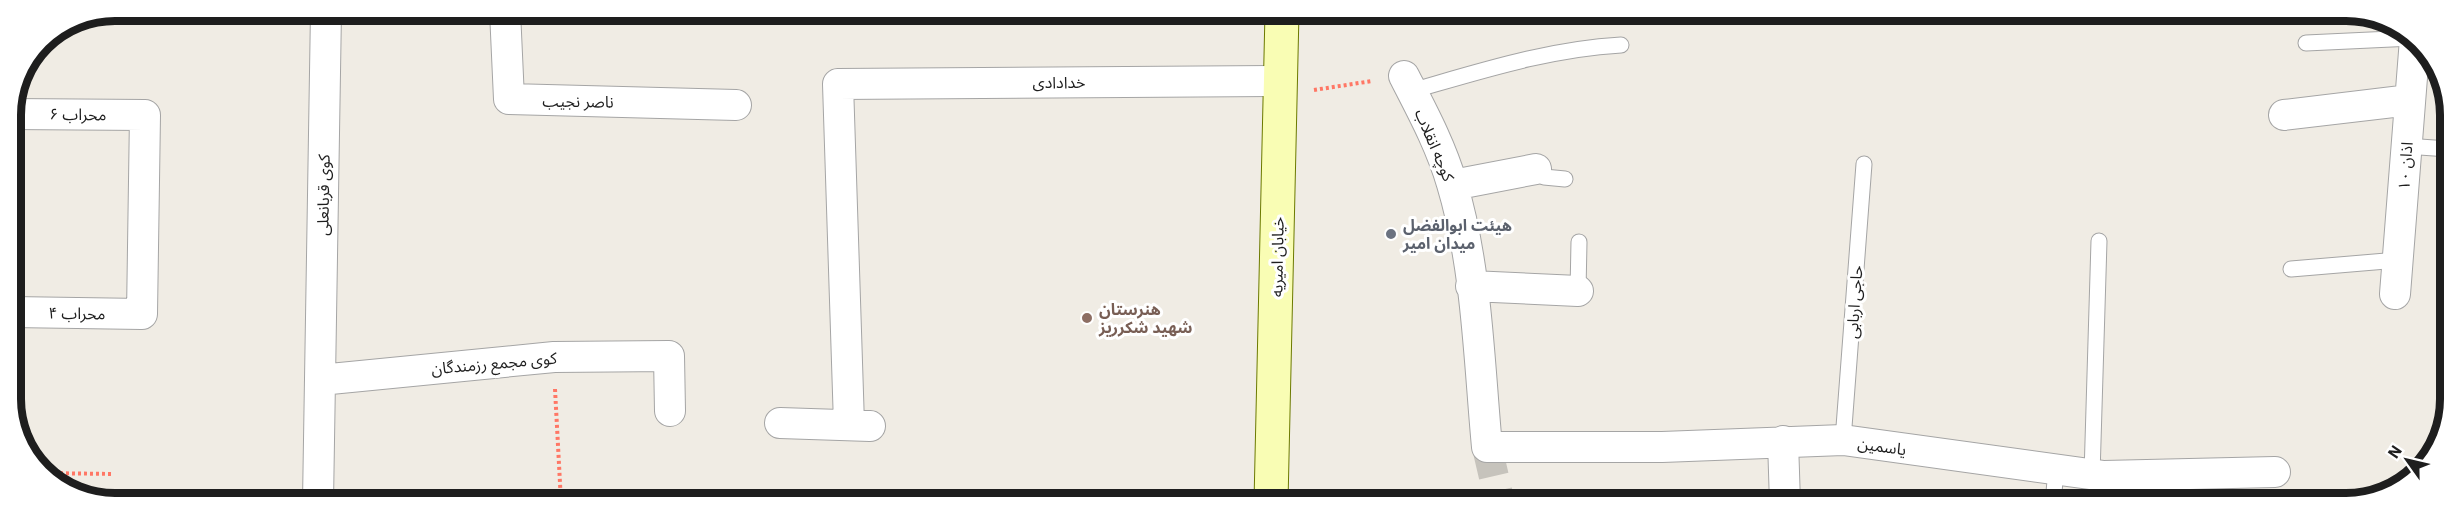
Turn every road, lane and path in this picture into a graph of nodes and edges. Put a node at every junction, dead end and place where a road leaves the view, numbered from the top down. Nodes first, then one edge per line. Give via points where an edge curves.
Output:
1 (326, 21) edge
2 (505, 21) edge
3 (1282, 21) edge
4 (2400, 39) edge
5 (2306, 43) dead end
6 (1621, 45) dead end
7 (2413, 50) edge
8 (1407, 83) junction
9 (1281, 88) junction
10 (2410, 100) junction
11 (736, 105) dead end
12 (21, 114) edge
13 (2284, 115) dead end
14 (2406, 147) junction
15 (2440, 149) edge
16 (1864, 164) dead end
17 (1536, 169) joint
18 (1565, 179) dead end
19 (1453, 185) junction
20 (2099, 241) dead end
21 (1579, 242) dead end
22 (2397, 260) junction
23 (2291, 269) dead end
24 (1471, 286) junction
25 (1578, 291) joint
26 (2395, 294) dead end
27 (21, 312) edge
28 (142, 314) joint
29 (554, 357) junction
30 (320, 380) junction
31 (670, 411) dead end
32 (780, 423) dead end
33 (1843, 440) junction
34 (1783, 441) junction
35 (1487, 447) joint
36 (2056, 470) junction
37 (2275, 472) dead end
38 (60, 474) edge
39 (114, 474) dead end
40 (2092, 475) junction
41 (318, 493) edge
42 (561, 493) edge
43 (1272, 493) edge
44 (1785, 493) edge
45 (2054, 493) edge

1 - 30 street, کوی قربانعلی
2 - 11 street, ناصر نجیب via 509,99
3 - 9 main road, خیابان امیریه
4 - 5 lane
6 - 8 lane via 1581,48
7 - 10 street, اذان ۱۰
8 - 9 path
8 - 19 street, کوچه انقلاب via 1442,152
9 - 32 street, خدادادی via 838,84 860,425
9 - 43 main road, خیابان امیریه
10 - 13 street
10 - 14 street, اذان ۱۰
12 - 28 street, محراب ۶ via 145,115
14 - 15 lane
14 - 22 street, اذان ۱۰
16 - 33 lane, حاجی اربابی
17 - 18 lane via 1544,177
17 - 19 street
19 - 24 street, کوچه انقلاب
20 - 40 lane
21 - 25 lane
22 - 23 lane
22 - 26 street, اذان ۱۰
24 - 25 street
24 - 35 street, کوچه انقلاب
27 - 28 street, محراب ۴
29 - 30 street, کوی مجمع رزمندگان
29 - 31 street, کوی مجمع رزمندگان via 669,356
29 - 42 path
30 - 41 street, کوی قربانعلی
33 - 34 street, یاسمین
33 - 36 street, یاسمین
34 - 35 street, یاسمین via 1662,447
34 - 44 street
36 - 40 street, یاسمین
36 - 45 lane
37 - 40 street, یاسمین
38 - 39 path

